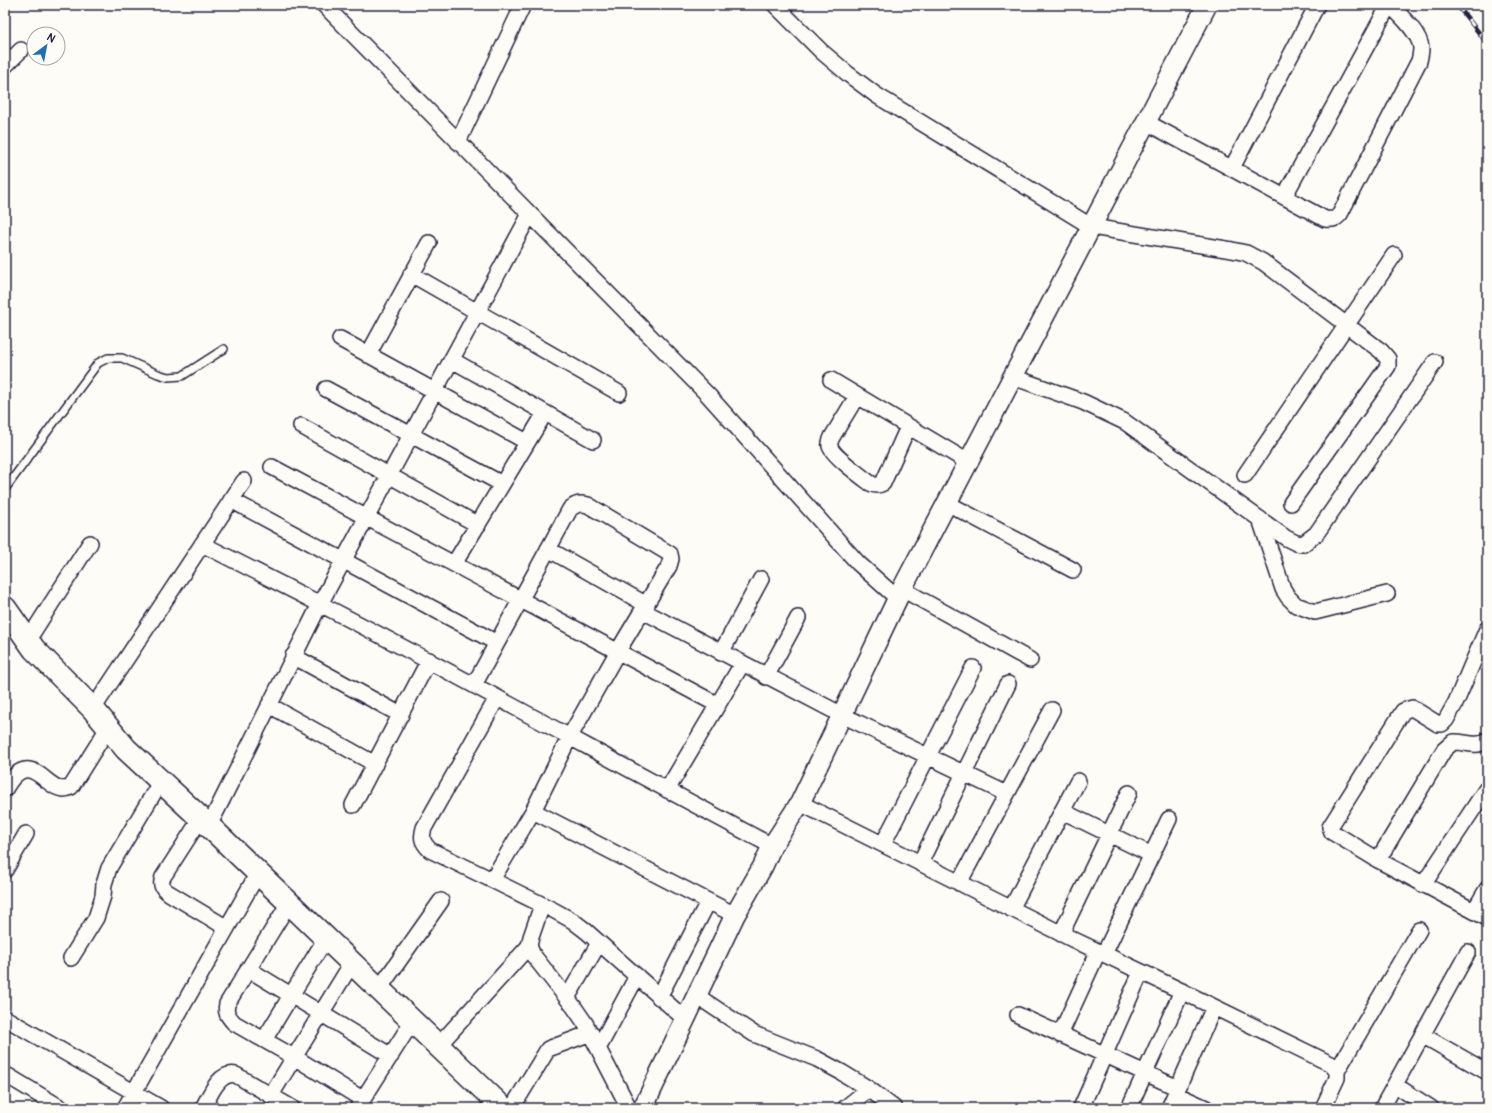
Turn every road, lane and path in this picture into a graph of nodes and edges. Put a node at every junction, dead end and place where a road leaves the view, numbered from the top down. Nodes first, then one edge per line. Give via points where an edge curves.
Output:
1 (324, 5) edge
2 (523, 5) edge
3 (775, 5) edge
4 (1207, 5) edge
5 (1317, 5) edge
6 (1389, 5) edge
7 (21, 50) dead end
8 (5, 66) edge
9 (1146, 122) junction
10 (458, 142) junction
11 (1232, 168) junction
12 (1284, 196) junction
13 (530, 214) junction
14 (1092, 227) junction
15 (429, 243) dead end
16 (1394, 255) dead end
17 (411, 274) junction
18 (477, 312) junction
19 (1347, 325) junction
20 (340, 339) dead end
21 (224, 350) dead end
22 (368, 354) junction
23 (452, 360) junction
24 (1435, 362) dead end
25 (1013, 377) junction
26 (831, 380) dead end
27 (326, 389) dead end
28 (435, 391) junction
29 (619, 393) dead end
30 (857, 396) junction
31 (545, 413) junction
32 (301, 426) dead end
33 (908, 426) junction
34 (411, 435) junction
35 (593, 440) dead end
36 (527, 442) junction
37 (968, 462) junction
38 (272, 467) dead end
39 (1245, 475) dead end
40 (390, 476) junction
41 (244, 481) dead end
42 (502, 484) junction
43 (5, 490) edge
44 (231, 500) junction
45 (947, 503) junction
46 (1291, 503) dead end
47 (367, 518) junction
48 (1260, 519) junction
49 (478, 525) junction
50 (90, 543) dead end
51 (202, 544) junction
52 (548, 549) junction
53 (343, 560) junction
54 (454, 564) junction
55 (1073, 570) dead end
56 (761, 579) dead end
57 (899, 594) junction
58 (1387, 594) dead end
59 (521, 600) junction
60 (320, 604) junction
61 (5, 608) edge
62 (645, 608) junction
63 (798, 618) dead end
64 (1487, 629) edge
65 (28, 640) junction
66 (497, 643) junction
67 (618, 651) junction
68 (721, 653) junction
69 (293, 656) junction
70 (429, 660) junction
71 (1030, 660) dead end
72 (742, 664) junction
73 (973, 668) dead end
74 (766, 677) junction
75 (1008, 684) dead end
76 (474, 685) junction
77 (497, 698) junction
78 (718, 705) junction
79 (269, 706) junction
80 (92, 709) junction
81 (1052, 710) dead end
82 (401, 715) junction
83 (842, 715) junction
84 (108, 728) junction
85 (569, 738) junction
86 (1487, 740) edge
87 (928, 756) junction
88 (375, 764) junction
89 (964, 773) junction
90 (161, 781) junction
91 (1078, 781) dead end
92 (1487, 788) edge
93 (5, 789) edge
94 (667, 790) junction
95 (1128, 793) dead end
96 (1007, 794) junction
97 (800, 803) junction
98 (354, 805) dead end
99 (533, 812) junction
100 (1062, 812) junction
101 (1169, 819) dead end
102 (205, 822) junction
103 (26, 834) dead end
104 (1109, 834) junction
105 (883, 844) junction
106 (772, 846) junction
107 (1152, 855) junction
108 (1378, 860) junction
109 (920, 863) junction
110 (5, 870) edge
111 (258, 873) junction
112 (492, 880) junction
113 (959, 883) junction
114 (1423, 885) junction
115 (1487, 889) edge
116 (441, 901) dead end
117 (289, 902) junction
118 (708, 902) junction
119 (542, 905) junction
120 (1011, 909) junction
121 (1481, 914) edge
122 (735, 915) junction
123 (227, 928) junction
124 (1419, 930) dead end
125 (1061, 934) junction
126 (326, 938) junction
127 (599, 943) junction
128 (529, 946) junction
129 (1468, 952) dead end
130 (1101, 953) junction
131 (71, 958) dead end
132 (352, 963) junction
133 (248, 969) junction
134 (1141, 972) junction
135 (637, 976) junction
136 (379, 989) junction
137 (1182, 991) junction
138 (291, 995) junction
139 (697, 996) junction
140 (659, 997) junction
141 (567, 998) junction
142 (1214, 1006) junction
143 (321, 1014) junction
144 (1018, 1015) dead end
145 (5, 1018) edge
146 (686, 1020) junction
147 (412, 1022) junction
148 (591, 1033) junction
149 (1422, 1034) junction
150 (1060, 1035) junction
151 (264, 1040) junction
152 (438, 1046) junction
153 (599, 1048) junction
154 (1105, 1055) junction
155 (391, 1056) junction
156 (294, 1057) junction
157 (1337, 1071) junction
158 (1487, 1072) edge
159 (1145, 1073) junction
160 (8, 1076) dead end
161 (1395, 1085) junction
162 (869, 1089) junction
163 (1176, 1091) junction
164 (133, 1092) junction
165 (271, 1095) junction
166 (360, 1104) edge
167 (61, 1108) edge
168 (125, 1108) edge
169 (160, 1108) edge
170 (202, 1108) edge
171 (292, 1108) edge
172 (503, 1108) edge
173 (512, 1108) edge
174 (629, 1108) edge
175 (643, 1108) edge
176 (845, 1108) edge
177 (894, 1108) edge
178 (1081, 1108) edge
179 (1129, 1108) edge
180 (1169, 1108) edge
181 (1206, 1108) edge
182 (1323, 1108) edge
183 (1382, 1108) edge
184 (1431, 1108) edge

1 - 10 street
2 - 10 street
3 - 14 street via 821,51 876,95
4 - 9 street
5 - 11 street
6 - 12 street
6 - 12 street via 1405,20 1418,38 1421,48 1419,61 1340,214 1332,220 1326,219
7 - 8 street
9 - 11 street
9 - 14 street
10 - 13 street
11 - 12 street
13 - 18 street
13 - 57 street via 708,395 858,563
14 - 19 street via 1246,253 1263,262
14 - 25 street
15 - 17 street
16 - 19 street
17 - 18 street
17 - 22 street
18 - 23 street
18 - 29 street
19 - 39 street
19 - 46 street via 1381,351 1388,359 1388,366
20 - 22 street
21 - 43 lane via 182,376 168,377 122,358 108,358 98,363
22 - 28 street
23 - 28 street
23 - 31 street
24 - 48 street via 1309,540 1303,544 1296,543
25 - 37 street
25 - 48 street via 1083,402 1125,422
26 - 30 street
27 - 34 street
28 - 34 street
28 - 36 street
30 - 33 street
30 - 33 street via 832,437 830,447 874,486 883,483
31 - 35 street
31 - 36 street
32 - 40 street
33 - 37 street
34 - 40 street
34 - 42 street
36 - 42 street
37 - 45 street
38 - 47 street
40 - 47 street
40 - 49 street
41 - 44 street
42 - 49 street
44 - 51 street
44 - 53 street
45 - 55 street
45 - 57 street
47 - 53 street
47 - 54 street
48 - 58 street via 1283,589 1296,605 1315,612
49 - 54 street
50 - 65 street
51 - 60 street
51 - 80 street
52 - 59 street
52 - 62 street
52 - 62 street via 570,509 581,503 588,504 670,554 669,566
53 - 60 street
53 - 66 street
54 - 59 street
56 - 68 street
57 - 71 street
57 - 83 street
59 - 66 street
59 - 67 street
60 - 69 street
60 - 70 street
61 - 65 main road
62 - 67 street
62 - 68 street
63 - 74 street
64 - 108 street via 1446,720 1438,724 1412,708 1403,711 1332,822 1332,832
65 - 80 main road
66 - 76 street
67 - 78 street
67 - 85 street
68 - 72 street
69 - 79 street
69 - 82 street
70 - 76 street
70 - 82 street
72 - 74 street
72 - 78 street
73 - 87 street
74 - 83 street
75 - 89 street
76 - 77 street
77 - 85 street
77 - 112 street via 421,836 422,843 430,850
78 - 94 street
79 - 88 street
79 - 102 street
80 - 84 main road
81 - 96 street
82 - 88 street
83 - 87 street
83 - 97 street
84 - 90 main road
84 - 93 street via 71,786 66,789 24,769 17,773
85 - 94 street
85 - 99 street
86 - 108 street via 1477,745 1453,742 1444,750
87 - 89 street
87 - 105 street
88 - 98 street
89 - 96 street
89 - 109 street
90 - 102 main road
90 - 131 street via 109,868 96,918
91 - 100 street
92 - 114 street
94 - 106 street
95 - 104 street
96 - 113 street
97 - 105 street
97 - 106 street
99 - 112 street
99 - 118 street
100 - 104 street
100 - 120 street
101 - 107 street
102 - 111 main road
102 - 123 street via 160,883 169,893
103 - 110 street
104 - 107 street
104 - 125 street
105 - 109 street
106 - 122 street
107 - 130 street
108 - 114 street
109 - 113 street
111 - 117 main road
111 - 123 street
112 - 119 street
113 - 120 street
114 - 121 street
115 - 121 street
116 - 136 street
117 - 126 main road
117 - 133 street
118 - 122 street
118 - 140 street
119 - 127 street via 572,921
119 - 128 street
120 - 125 street
122 - 139 street
123 - 164 street
124 - 157 street
125 - 130 street
126 - 132 main road
126 - 138 street
127 - 135 street
127 - 141 street
128 - 141 street via 533,955
128 - 152 street
129 - 149 street
130 - 134 street
130 - 150 street
132 - 136 main road
132 - 143 street
133 - 138 street
133 - 151 street via 227,1004 226,1011 234,1023
134 - 137 street
134 - 154 street
135 - 140 street
135 - 153 street
136 - 147 main road
137 - 142 street
137 - 159 street
138 - 143 street
138 - 151 street
139 - 146 street
139 - 162 street via 754,1034 817,1059
140 - 146 street
141 - 148 street
142 - 157 street via 1331,1064
142 - 163 street
143 - 155 street
143 - 156 street
144 - 150 street
145 - 164 street
146 - 175 street
147 - 152 main road
147 - 155 street
148 - 153 street
148 - 173 street via 548,1049
149 - 158 street
149 - 161 street
150 - 154 street
151 - 156 street
152 - 172 main road
153 - 174 street
154 - 159 street
154 - 178 street
155 - 166 street
156 - 165 street
156 - 166 street
157 - 182 street via 1337,1078
159 - 163 street
159 - 179 street
160 - 167 street
161 - 183 street
161 - 184 street
162 - 176 street
162 - 177 street
163 - 180 street
163 - 181 street
164 - 168 street
164 - 169 street
165 - 170 street via 231,1074 223,1077
165 - 171 street

